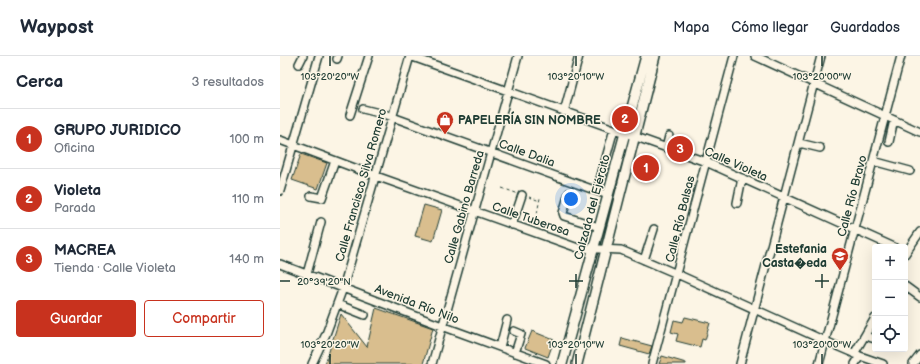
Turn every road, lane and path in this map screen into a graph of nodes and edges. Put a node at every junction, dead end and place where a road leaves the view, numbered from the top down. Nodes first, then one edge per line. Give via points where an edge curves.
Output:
1 (303, 56) edge
2 (319, 56) edge
3 (369, 56) edge
4 (410, 56) edge
5 (518, 56) edge
6 (579, 56) edge
7 (646, 56) edge
8 (655, 56) edge
9 (734, 56) edge
10 (755, 56) edge
11 (821, 56) edge
12 (901, 56) edge
13 (299, 64) dead end
14 (814, 83) junction
15 (508, 92) junction
16 (363, 109) dead end
17 (564, 112) junction
18 (350, 114) dead end
19 (885, 116) junction
20 (392, 117) junction
21 (894, 120) junction
22 (614, 129) junction
23 (920, 132) edge
24 (625, 133) junction
25 (669, 136) dead end
26 (635, 137) junction
27 (280, 140) edge
28 (610, 142) junction
29 (889, 142) dead end
30 (799, 143) junction
31 (294, 145) junction
32 (622, 145) junction
33 (666, 148) junction
34 (820, 148) dead end
35 (491, 152) junction
36 (335, 160) junction
37 (873, 161) junction
38 (706, 162) junction
39 (910, 171) dead end
40 (376, 176) junction
41 (742, 178) junction
42 (599, 182) junction
43 (280, 189) edge
44 (597, 190) junction
45 (610, 190) junction
46 (569, 193) dead end
47 (522, 195) dead end
48 (311, 196) dead end
49 (540, 198) dead end
50 (785, 198) junction
51 (737, 203) dead end
52 (474, 211) junction
53 (536, 219) dead end
54 (321, 222) dead end
55 (512, 225) junction
56 (599, 227) junction
57 (654, 229) dead end
58 (855, 230) junction
59 (919, 235) edge
60 (887, 244) edge
61 (593, 249) junction
62 (606, 249) junction
63 (908, 249) edge
64 (644, 260) junction
65 (280, 264) edge
66 (307, 274) junction
67 (677, 274) junction
68 (343, 288) junction
69 (908, 288) edge
70 (919, 295) edge
71 (337, 304) junction
72 (755, 310) junction
73 (365, 315) dead end
74 (507, 320) dead end
75 (872, 323) edge
76 (442, 326) junction
77 (514, 330) dead end
78 (865, 336) junction
79 (872, 338) edge
80 (825, 342) junction
81 (500, 347) junction
82 (516, 353) junction
83 (857, 355) junction
84 (920, 355) edge
85 (532, 362) edge
86 (312, 364) edge
87 (432, 364) edge
88 (546, 364) edge
89 (562, 364) edge
90 (577, 364) edge
91 (652, 364) edge
92 (740, 364) edge
93 (819, 364) edge
94 (855, 364) edge
95 (883, 364) edge
96 (913, 364) edge

1 - 13 street
2 - 31 street
3 - 18 street
4 - 15 street, Calle Violeta
4 - 20 street, Calle Francisco Silva Romero
5 - 15 street, Calle Gabino Barreda
6 - 17 street
7 - 24 main road, Calzada del Ejército
8 - 26 main road, Calzada del Ejército
9 - 38 street, Calle Río Balsas
10 - 14 street
11 - 14 street
12 - 19 street, Calle Río Bravo
14 - 19 street
14 - 30 street
15 - 17 street, Calle Violeta
15 - 35 street, Calle Gabino Barreda
16 - 20 street, Calle Dalia
17 - 22 street, Calle Violeta
19 - 21 street
19 - 37 street, Calle Río Bravo
20 - 35 street, Calle Dalia
20 - 40 street, Calle Francisco Silva Romero
21 - 23 street
21 - 29 street
22 - 24 street, Calle Violeta
22 - 28 street
24 - 26 street, Calle Violeta
24 - 32 main road, Calzada del Ejército
25 - 33 street
26 - 33 street, Calle Violeta
26 - 62 main road, Calzada del Ejército
27 - 31 street, Calle Tuberosa
28 - 32 street
28 - 42 street
30 - 34 street
30 - 50 street
31 - 36 street, Calle Tuberosa
31 - 43 street
32 - 45 main road, Calzada del Ejército
33 - 38 street, Calle Violeta
35 - 44 street, Calle Dalia
35 - 52 street, Calle Gabino Barreda
36 - 40 street, Calle Tuberosa
36 - 48 street via 322,198
37 - 39 street
37 - 58 street, Calle Río Bravo
38 - 41 street, Calle Violeta
38 - 67 street, Calle Río Balsas
40 - 52 street, Calle Tuberosa
40 - 68 street, Calle Francisco Silva Romero
41 - 50 street, Calle Violeta
41 - 51 street
42 - 44 street
42 - 45 street
44 - 45 street, Calle Dalia
45 - 56 main road, Calzada del Ejército
46 - 56 street via 564,216
47 - 55 street
49 - 53 path
50 - 58 street, Calle Violeta
50 - 72 street
52 - 55 street, Calle Tuberosa
52 - 76 street, Calle Gabino Barreda
54 - 66 street
55 - 61 street, Calle Tuberosa via 578,248
56 - 61 main road, Calzada del Ejército
57 - 64 street
58 - 60 street, Calle Violeta
58 - 80 street, Calle Río Bravo
59 - 63 street
61 - 62 street, Calle Tuberosa
61 - 89 main road, Calzada del Ejército
62 - 64 street, Calle Tuberosa via 621,250
62 - 90 main road, Calzada del Ejército
64 - 67 street, Calle Tuberosa
65 - 66 street, Avenida Río Nilo
66 - 68 street, Avenida Río Nilo
67 - 72 street, Calle Tuberosa
67 - 91 street, Calle Río Balsas
68 - 71 street, Calle Francisco Silva Romero
68 - 76 street, Avenida Río Nilo
69 - 70 street
71 - 73 street
71 - 86 street, Calle Francisco Silva Romero
72 - 80 street, Calle Tuberosa
72 - 92 street
74 - 81 street
75 - 78 street
76 - 81 street, Avenida Río Nilo
76 - 87 street, Calle Gabino Barreda
77 - 82 street via 520,333 521,337
78 - 79 street
78 - 83 street
80 - 83 street, Calle Tuberosa
80 - 93 street, Calle Río Bravo
81 - 82 street, Avenida Río Nilo
82 - 85 street, Avenida Río Nilo
83 - 94 street
83 - 95 street, Calle Tuberosa
84 - 96 street
85 - 88 street, Avenida Río Nilo

